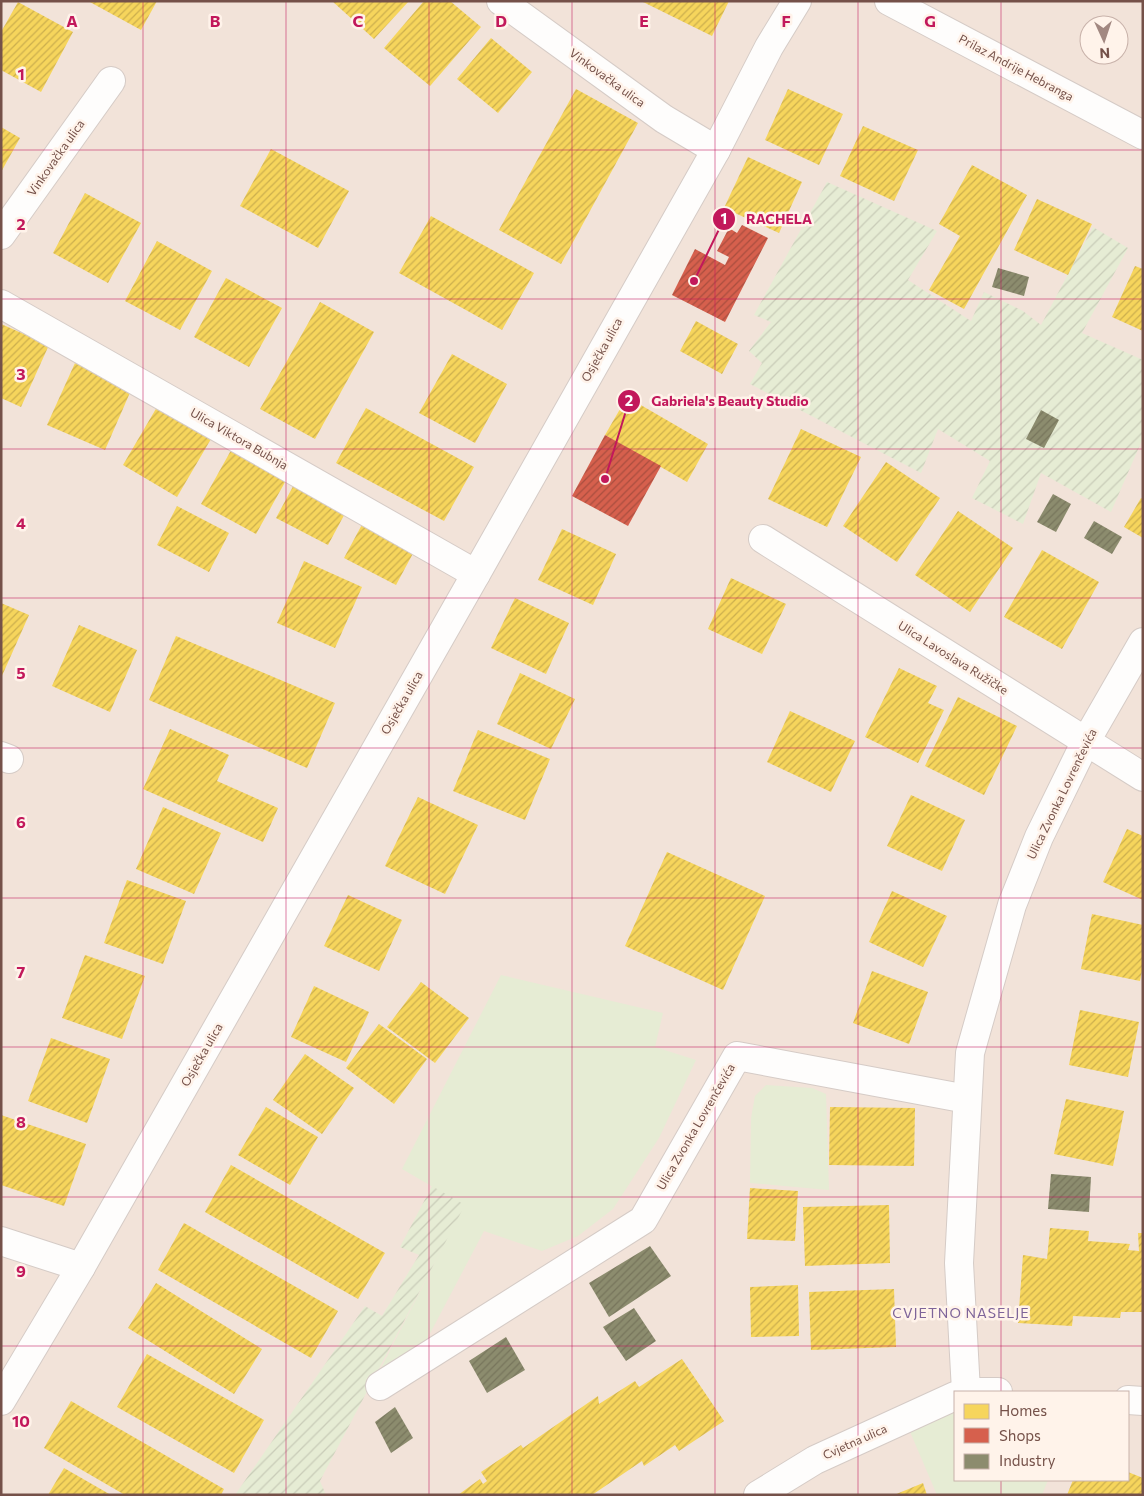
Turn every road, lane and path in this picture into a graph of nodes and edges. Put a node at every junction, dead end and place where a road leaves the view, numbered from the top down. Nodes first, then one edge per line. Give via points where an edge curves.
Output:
1 (500, 1) edge
2 (797, 1) edge
3 (889, 1) edge
4 (111, 81) dead end
5 (1143, 135) edge
6 (716, 150) junction
7 (1, 235) edge
8 (1, 304) edge
9 (763, 539) dead end
10 (476, 574) junction
11 (1143, 642) edge
12 (1086, 741) junction
13 (1143, 777) edge
14 (967, 1099) junction
15 (1, 1241) edge
16 (80, 1267) junction
17 (380, 1386) dead end
18 (961, 1391) edge
19 (954, 1396) edge
20 (1129, 1400) edge
21 (1, 1401) edge
22 (1143, 1401) edge
23 (758, 1495) edge

1 - 6 street, Vinkovačka ulica via 664,119
2 - 6 street, Osječka ulica via 769,47
3 - 5 street, Prilaz Andrije Hebranga
4 - 7 street, Vinkovačka ulica
6 - 10 street, Osječka ulica
8 - 10 street, Ulica Viktora Bubnja
9 - 12 street, Ulica Lavoslava Ružičke
10 - 16 street, Osječka ulica
11 - 12 street, Ulica Zvonka Lovrenčevića
12 - 13 street, Ulica Lavoslava Ružičke
12 - 14 street, Ulica Zvonka Lovrenčevića via 1038,837 1012,905 970,1053
14 - 17 street, Ulica Zvonka Lovrenčevića via 737,1056 643,1220
14 - 18 street, Ulica Zvonka Lovrenčevića via 959,1263
15 - 16 street
16 - 21 street, Osječka ulica
19 - 23 street, Cvjetna ulica via 815,1460
20 - 22 street

